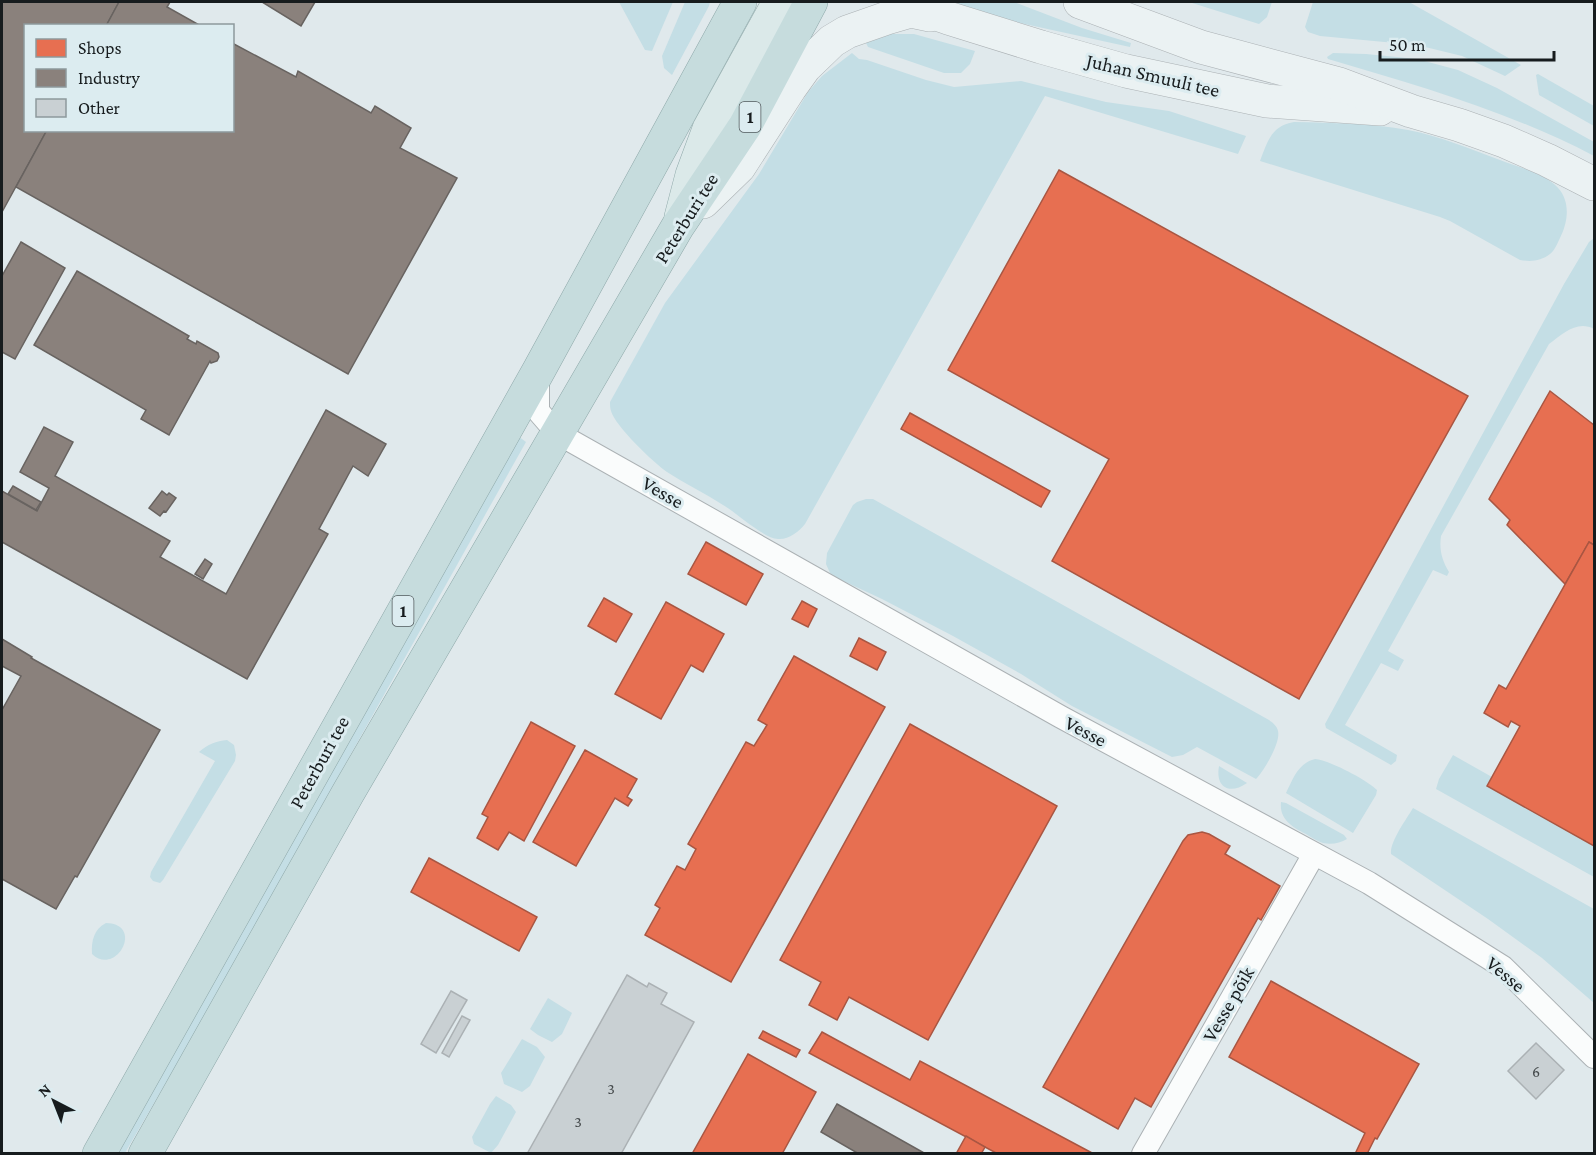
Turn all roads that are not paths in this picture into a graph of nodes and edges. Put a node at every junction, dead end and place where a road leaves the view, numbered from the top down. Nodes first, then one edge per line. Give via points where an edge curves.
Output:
1 (721, 2) edge
2 (740, 2) edge
3 (780, 2) edge
4 (811, 2) edge
5 (902, 2) edge
6 (1080, 2) edge
7 (948, 18) junction
8 (704, 67) junction
9 (1412, 111) junction
10 (1594, 184) edge
11 (678, 226) junction
12 (539, 370) junction
13 (557, 433) junction
14 (1314, 854) junction
15 (1594, 1057) edge
16 (99, 1154) edge
17 (145, 1154) edge
18 (1143, 1154) edge

1 - 8 main road
2 - 8 highway, Peterburi tee / 1
3 - 11 main road via 709,129
4 - 11 highway, Peterburi tee / 1 via 745,126
5 - 7 main road, Juhan Smuuli tee
6 - 9 main road, Juhan Smuuli tee via 1201,47 1339,84
7 - 9 main road, Juhan Smuuli tee via 1126,71 1267,101
7 - 11 main road via 911,11 867,24 832,41 805,67 739,166
8 - 12 highway, Peterburi tee / 1
9 - 10 main road, Juhan Smuuli tee via 1504,141
11 - 13 highway, Peterburi tee / 1
12 - 13 street, Peterburi tee via 538,411
12 - 16 highway, Peterburi tee / 1
13 - 14 street, Vesse via 1060,717
13 - 17 highway, Peterburi tee / 1
14 - 15 street, Vesse via 1369,883 1503,967
14 - 18 street, Vesse põik

